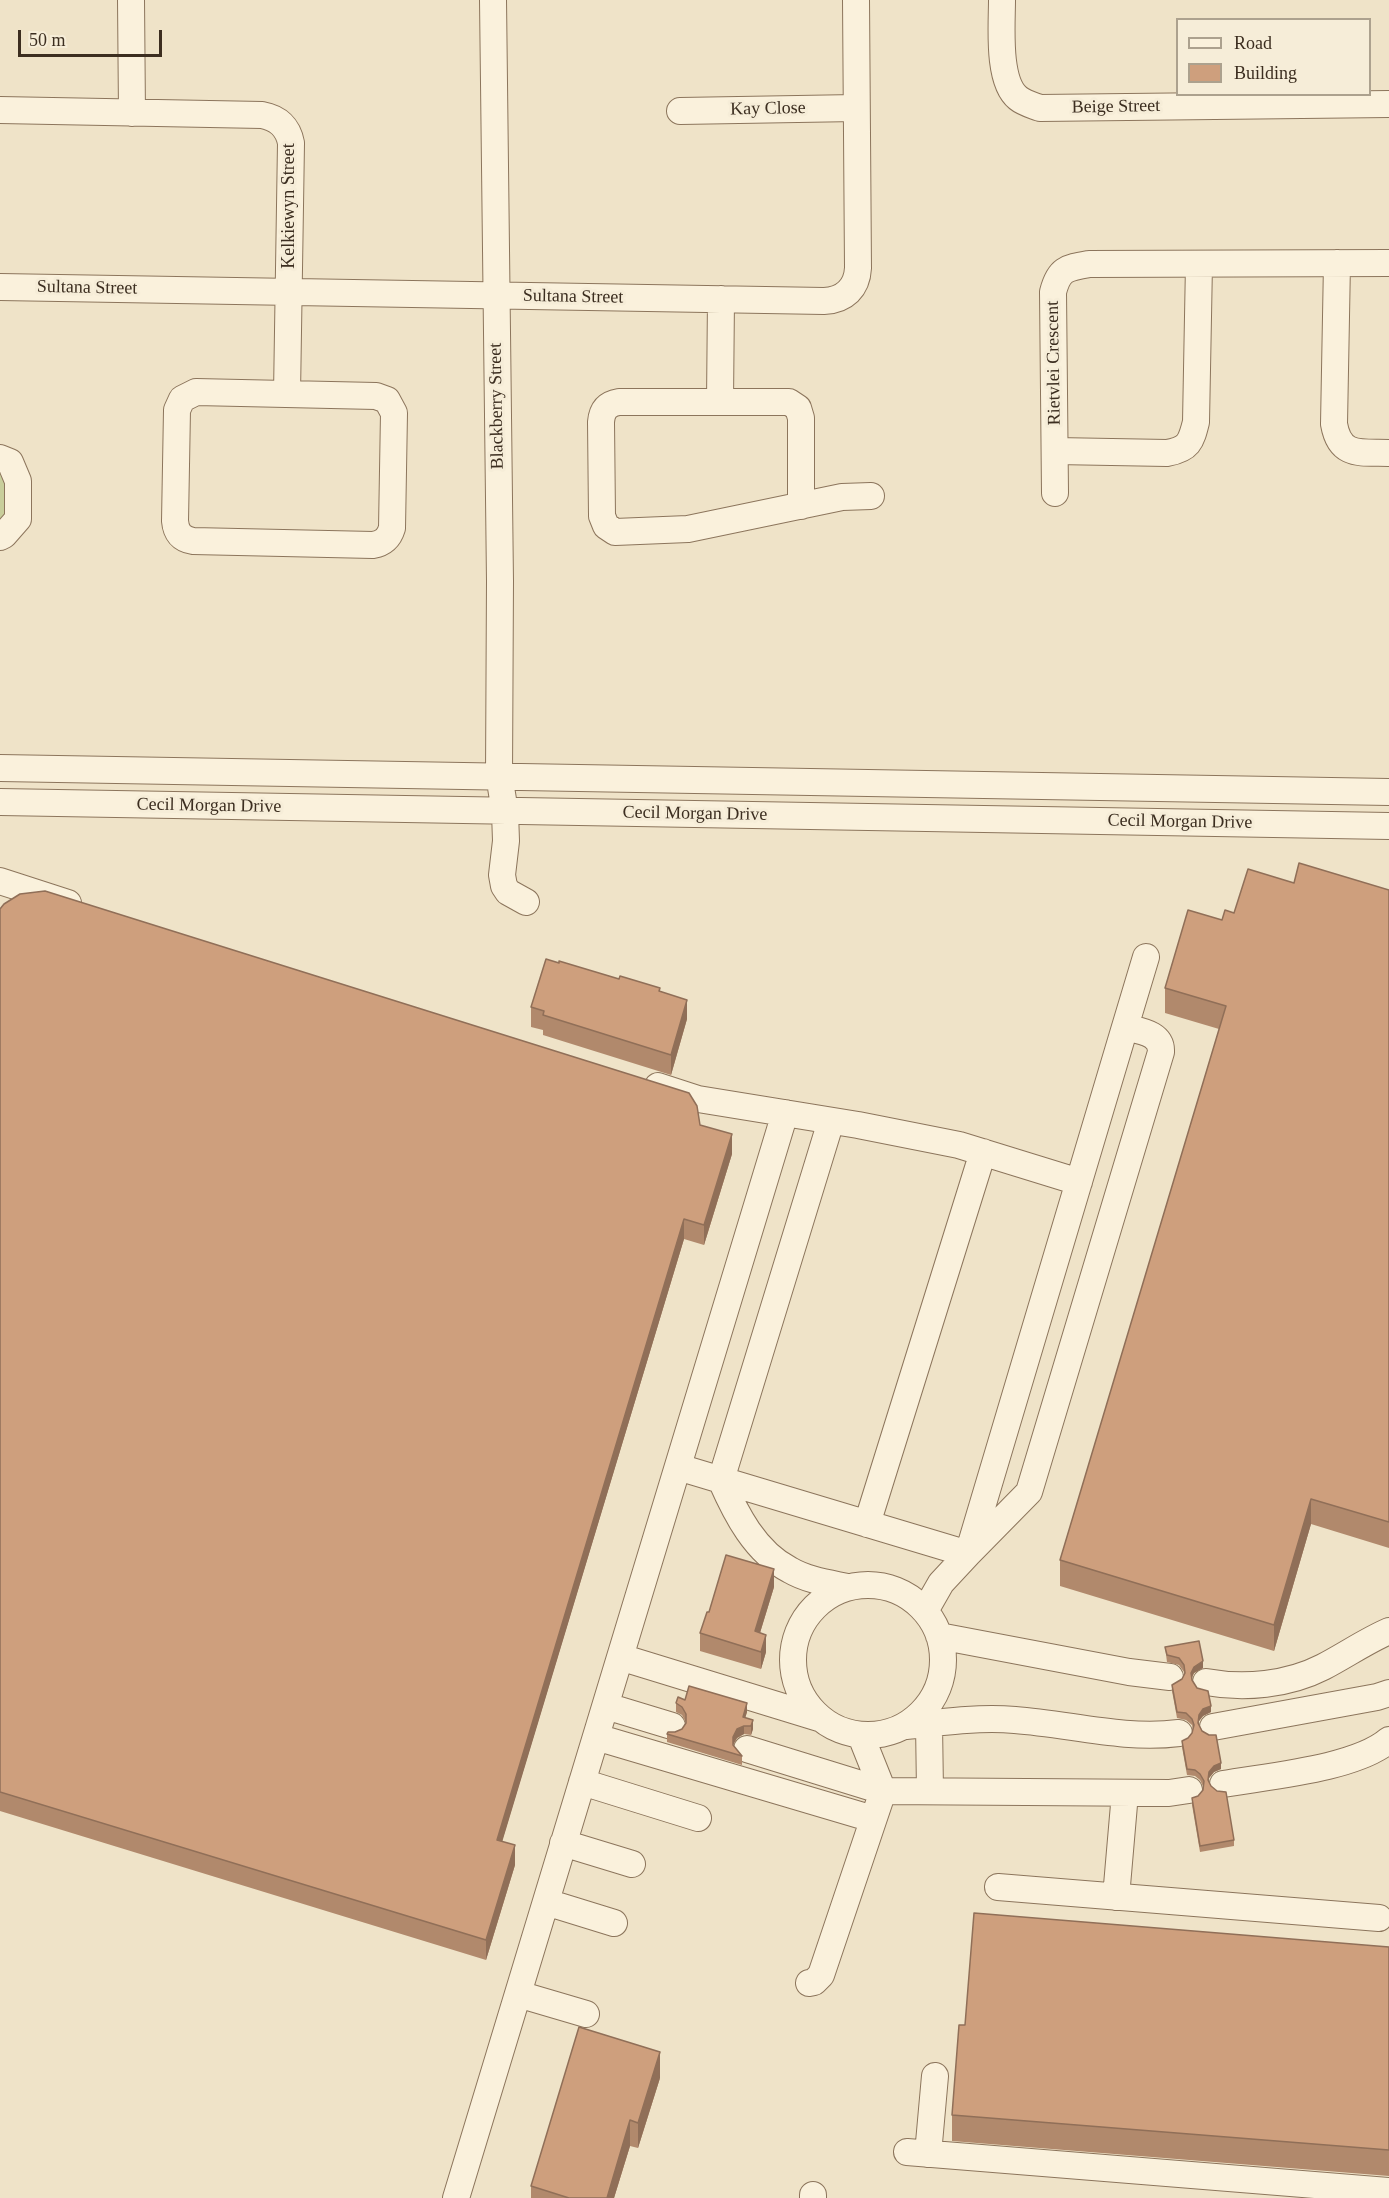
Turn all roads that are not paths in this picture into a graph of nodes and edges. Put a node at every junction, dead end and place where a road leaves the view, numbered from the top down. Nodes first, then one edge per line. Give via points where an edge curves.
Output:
1 (131, 0) edge
2 (493, 0) edge
3 (856, 0) edge
4 (1002, 0) edge
5 (1389, 104) edge
6 (856, 108) junction
7 (0, 110) edge
8 (680, 111) dead end
9 (132, 113) junction
10 (1337, 262) junction
11 (1389, 262) edge
12 (1199, 264) junction
13 (0, 287) edge
14 (290, 292) junction
15 (496, 295) junction
16 (721, 299) junction
17 (287, 394) junction
18 (720, 401) junction
19 (1056, 451) junction
20 (1389, 453) edge
21 (0, 458) edge
22 (1055, 493) dead end
23 (871, 496) dead end
24 (801, 506) junction
25 (0, 537) edge
26 (0, 768) edge
27 (499, 775) junction
28 (1389, 792) edge
29 (0, 802) edge
30 (505, 812) junction
31 (1389, 826) edge
32 (0, 881) edge
33 (526, 902) dead end
34 (91, 910) edge
35 (1146, 957) dead end
36 (1125, 1027) junction
37 (634, 1079) edge
38 (785, 1113) junction
39 (831, 1121) junction
40 (983, 1152) junction
41 (1078, 1182) junction
42 (678, 1467) junction
43 (721, 1480) junction
44 (867, 1524) junction
45 (968, 1554) junction
46 (847, 1587) junction
47 (925, 1611) junction
48 (1389, 1631) edge
49 (939, 1636) junction
50 (620, 1657) junction
51 (1170, 1677) dead end
52 (1206, 1682) dead end
53 (1389, 1693) edge
54 (606, 1706) junction
55 (819, 1718) junction
56 (917, 1725) junction
57 (672, 1726) dead end
58 (1213, 1727) dead end
59 (1179, 1733) dead end
60 (861, 1736) junction
61 (596, 1737) junction
62 (1389, 1740) edge
63 (747, 1749) dead end
64 (582, 1782) junction
65 (1223, 1784) dead end
66 (1189, 1790) dead end
67 (883, 1791) junction
68 (930, 1791) junction
69 (1125, 1793) junction
70 (698, 1818) dead end
71 (873, 1819) junction
72 (563, 1843) junction
73 (632, 1864) dead end
74 (998, 1887) dead end
75 (1116, 1897) junction
76 (546, 1902) junction
77 (1379, 1918) dead end
78 (614, 1923) dead end
79 (809, 1983) dead end
80 (518, 1994) junction
81 (586, 2014) dead end
82 (935, 2076) dead end
83 (1389, 2191) edge
84 (456, 2198) edge

1 - 9 street
2 - 15 street, Blackberry Street
3 - 6 street, Sultana Street
4 - 5 street, Beige Street via 1003,57 1011,90 1017,98 1040,108
6 - 8 street, Kay Close
6 - 16 street, Sultana Street via 858,267 854,286 833,301
7 - 9 street, Kelkiewyn Street
9 - 14 street, Kelkiewyn Street via 262,115 285,128 291,143
10 - 11 street, Rietvlei Crescent
10 - 12 street, Rietvlei Crescent
10 - 20 street via 1336,437 1342,447 1353,452
12 - 19 street, Rietvlei Crescent via 1196,422 1192,439 1181,450 1167,453
12 - 19 street, Rietvlei Crescent via 1089,264 1061,272 1053,292
13 - 14 street, Sultana Street
14 - 15 street, Sultana Street
14 - 17 street, Kelkiewyn Street
15 - 16 street, Sultana Street
15 - 27 street, Blackberry Street
16 - 18 street
17 - 17 street via 382,396 390,403 394,413 390,535 373,545 184,538 175,521 177,410 182,399 196,392
18 - 24 street via 784,400 798,408
18 - 24 street via 619,402 607,406 601,422 602,516 606,526 620,533 688,529
19 - 22 street, Rietvlei Crescent
21 - 25 street via 10,462 18,481 18,519
23 - 24 street via 842,497
26 - 27 street, Cecil Morgan Drive
27 - 28 street, Cecil Morgan Drive
27 - 30 street, Blackberry Street
29 - 30 street, Cecil Morgan Drive
30 - 31 street, Cecil Morgan Drive
30 - 33 street, Blackberry Street via 504,886
32 - 34 street
35 - 36 street
36 - 41 street
36 - 45 street via 1156,1038 1161,1052 1029,1492
37 - 38 street via 698,1099
38 - 39 street
38 - 42 street
39 - 40 street
39 - 43 street
40 - 41 street
40 - 44 street
41 - 45 street
42 - 43 street
42 - 50 street
43 - 44 street
43 - 46 street via 753,1539 770,1556 805,1577
44 - 45 street
45 - 47 street via 941,1583
46 - 47 street via 881,1586 898,1591
46 - 55 street via 813,1608 794,1644 796,1684 805,1703
47 - 49 street
48 - 52 street via 1322,1668 1272,1683 1238,1686
49 - 51 street
49 - 56 street via 944,1656 942,1677
50 - 54 street
50 - 55 street
53 - 58 street
54 - 57 street
54 - 61 street
55 - 60 street via 846,1733
56 - 59 street via 974,1719 1016,1720 1094,1732
56 - 60 street via 892,1733
56 - 68 street
60 - 67 street
61 - 64 street
61 - 71 street
62 - 65 street via 1336,1764
63 - 67 street
64 - 70 street
64 - 72 street
66 - 69 street
67 - 68 street
67 - 71 street
68 - 69 street
69 - 75 street
71 - 79 street via 821,1975
72 - 73 street
72 - 76 street
74 - 75 street
75 - 77 street
76 - 78 street
76 - 80 street
80 - 81 street
80 - 84 street
82 - 83 street via 917,2153

